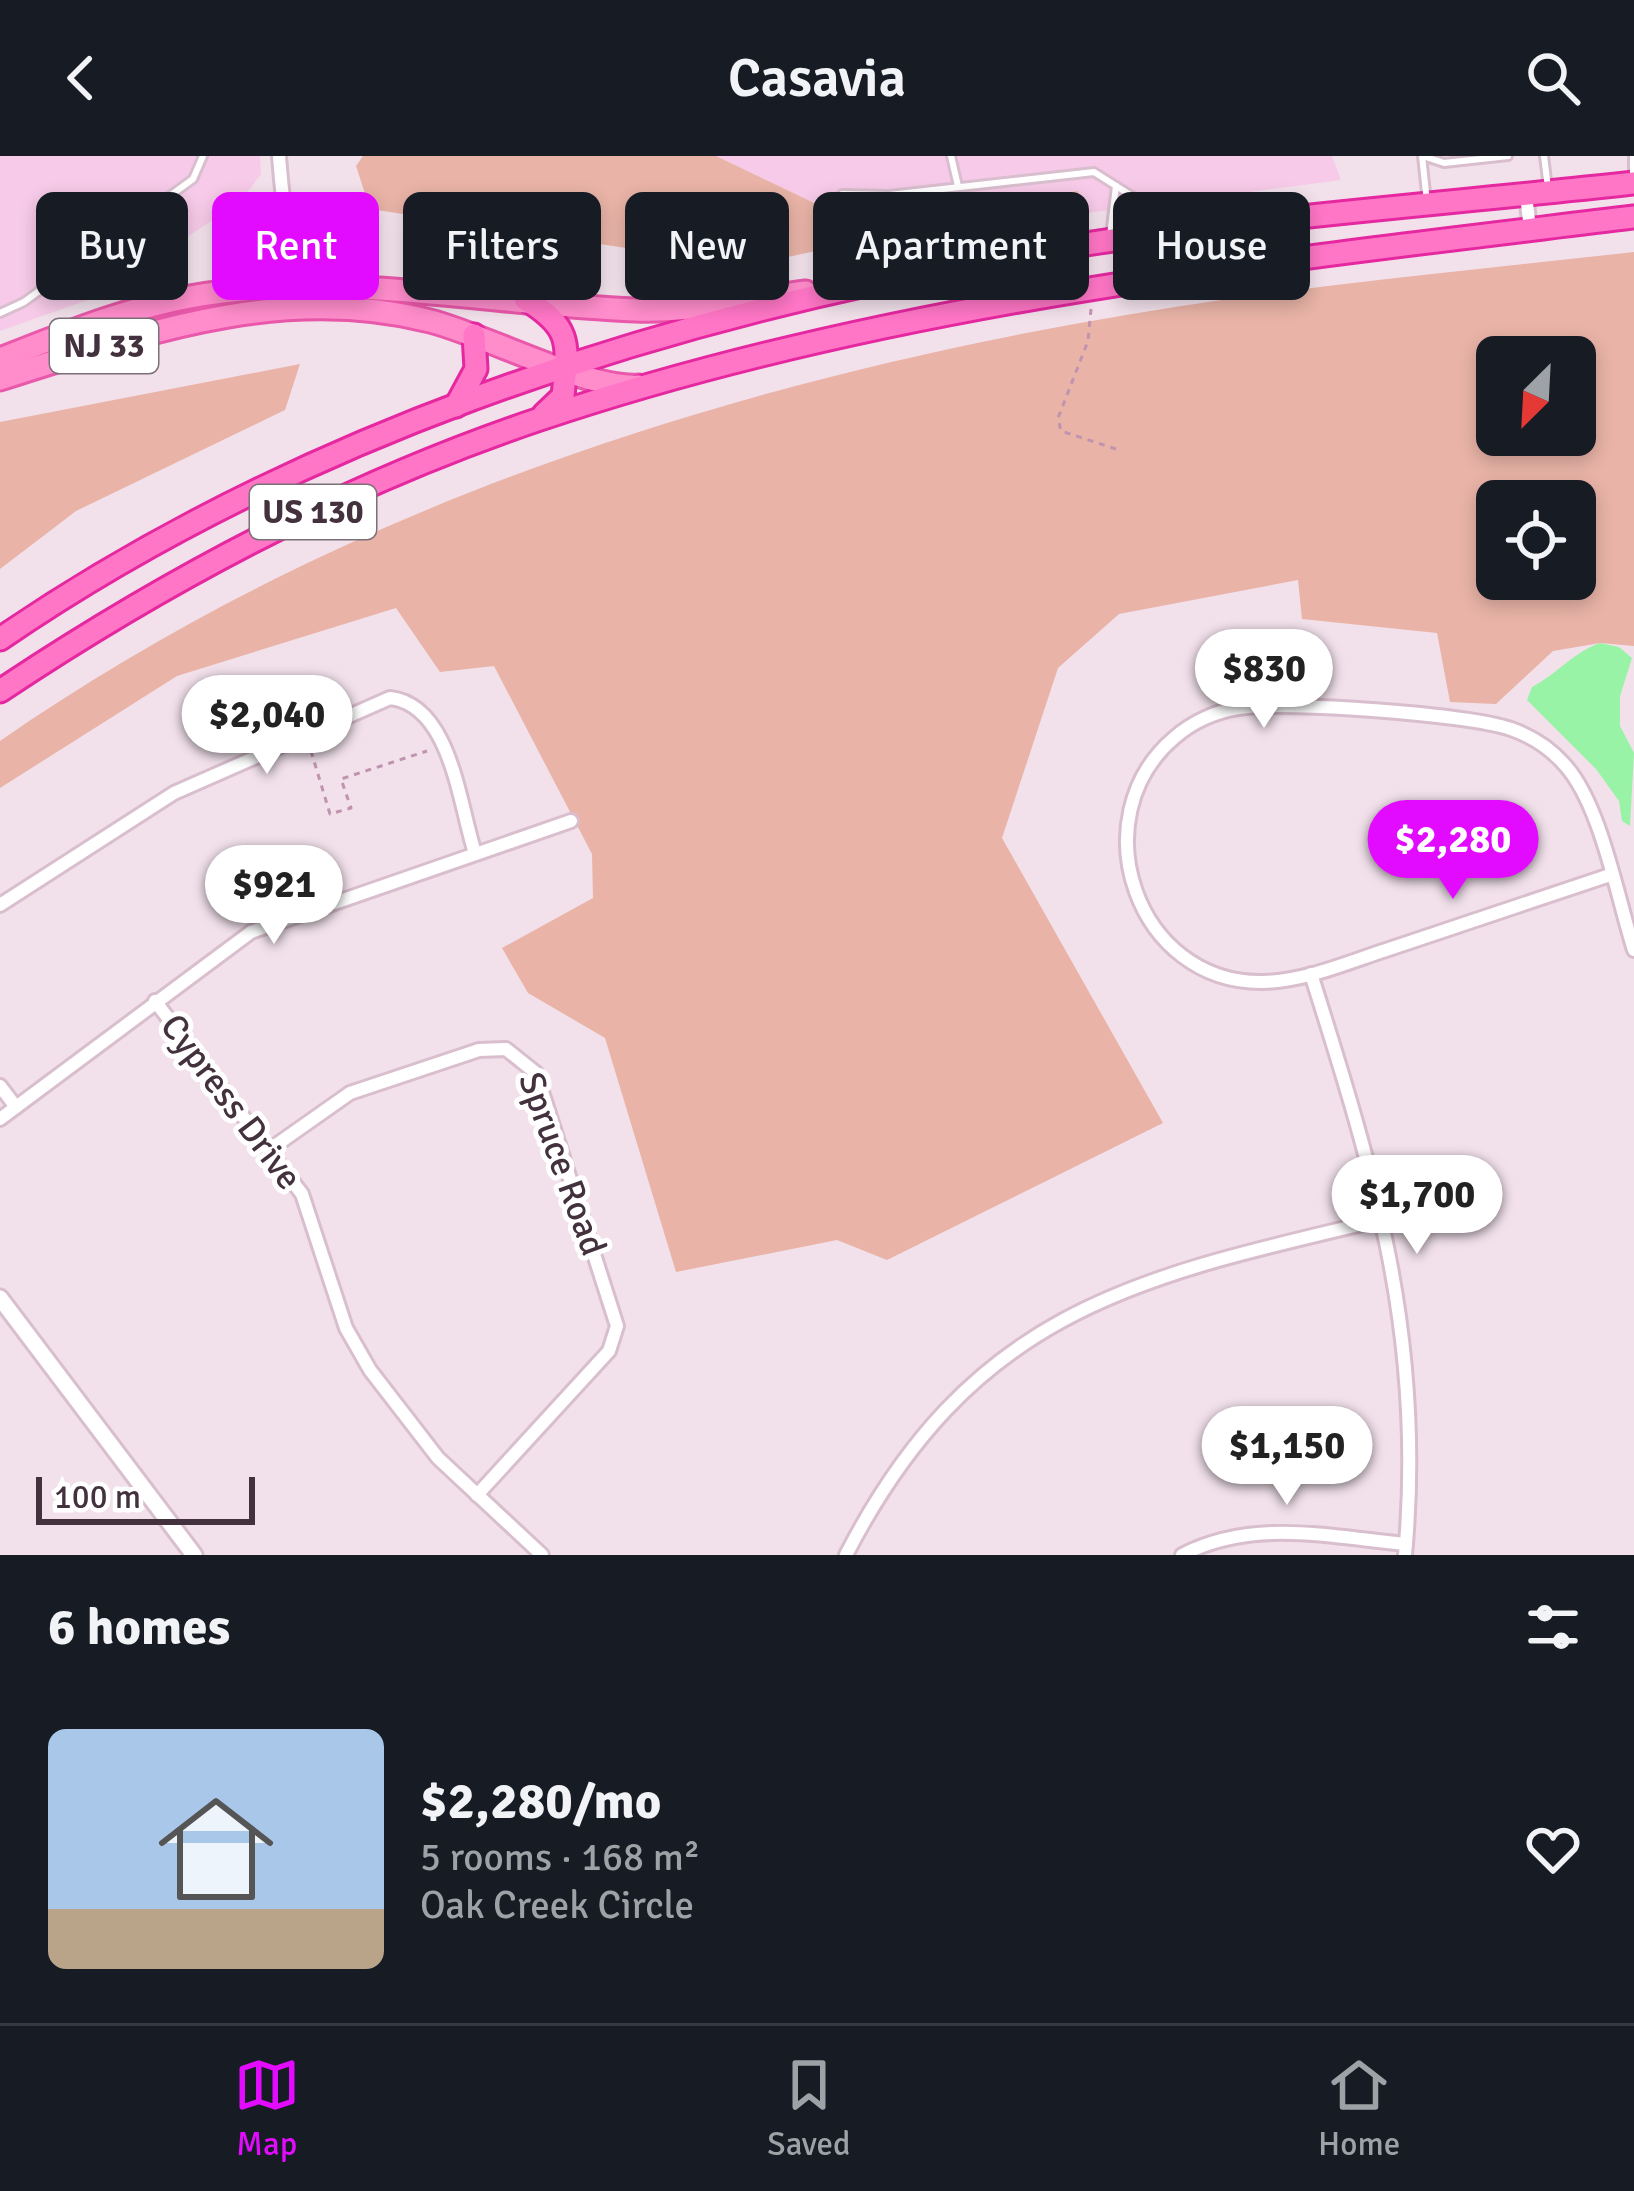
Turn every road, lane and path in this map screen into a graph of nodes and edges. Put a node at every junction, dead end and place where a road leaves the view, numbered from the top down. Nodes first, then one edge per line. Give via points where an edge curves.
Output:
1 (203, 156) edge
2 (279, 156) edge
3 (952, 156) edge
4 (1423, 156) edge
5 (1508, 156) edge
6 (1544, 156) edge
7 (1633, 156) edge
8 (1634, 183) edge
9 (958, 186) junction
10 (1116, 186) junction
11 (905, 192) edge
12 (1126, 192) edge
13 (1537, 194) junction
14 (1427, 206) junction
15 (1634, 217) edge
16 (1310, 218) edge
17 (1530, 230) junction
18 (1113, 240) edge
19 (1109, 241) junction
20 (1089, 245) edge
21 (403, 287) edge
22 (403, 288) edge
23 (1091, 289) junction
24 (813, 291) edge
25 (527, 300) edge
26 (537, 300) edge
27 (814, 300) edge
28 (0, 313) edge
29 (474, 335) junction
30 (0, 359) edge
31 (566, 367) junction
32 (0, 379) edge
33 (651, 385) junction
34 (455, 407) junction
35 (540, 419) junction
36 (1116, 449) dead end
37 (0, 639) edge
38 (0, 691) edge
39 (308, 748) dead end
40 (427, 751) dead end
41 (571, 821) dead end
42 (475, 853) junction
43 (1610, 874) junction
44 (0, 905) edge
45 (1634, 950) edge
46 (1311, 974) junction
47 (155, 1001) junction
48 (0, 1086) edge
49 (16, 1107) junction
50 (0, 1119) edge
51 (269, 1150) junction
52 (1384, 1219) junction
53 (0, 1298) edge
54 (477, 1495) junction
55 (1406, 1550) edge
56 (194, 1555) edge
57 (542, 1555) edge
58 (846, 1555) edge
59 (1182, 1555) edge

1 - 28 lane via 193,179
2 - 21 street via 286,223 300,250 334,273
3 - 9 lane
4 - 5 lane via 1444,163
4 - 14 lane
6 - 13 lane
7 - 8 lane
8 - 13 highway, US 130
9 - 10 lane via 1094,172
9 - 11 lane
10 - 12 lane
10 - 19 lane
13 - 14 highway, US 130
13 - 17 street
14 - 16 highway, US 130
15 - 17 highway, US 130
17 - 23 highway, US 130
18 - 19 highway, US 130
19 - 20 highway, US 130
22 - 30 main road, NJ 33 via 190,297
23 - 33 highway, US 130 via 818,339
23 - 36 path via 1088,341 1058,418 1071,438
24 - 26 main road, NJ 33 via 656,310
25 - 31 highway via 564,332
27 - 31 highway, US 130
29 - 31 main road, NJ 33
29 - 32 main road, NJ 33 via 369,310 249,310 164,327
29 - 34 highway via 476,369
31 - 33 main road, NJ 33 via 619,388
31 - 34 highway, US 130
31 - 35 highway via 563,396
33 - 35 highway, US 130
34 - 37 highway, US 130 via 202,519
35 - 38 highway, US 130 via 257,539
39 - 40 path via 330,814 351,808 341,779
41 - 42 street
42 - 44 street via 434,724 416,704 390,698 174,793
42 - 47 street via 277,919
43 - 45 street
43 - 46 street
43 - 46 street via 1579,783 1551,751 1516,730 1255,706 1214,714 1175,736 1137,788 1126,834 1136,899 1167,945 1203,969 1262,982
46 - 52 street
47 - 49 street
47 - 51 street, Cypress Drive
48 - 49 street
49 - 50 street
51 - 54 street, Cypress Drive via 310,1212 357,1350 438,1458
51 - 54 street, Spruce Road via 350,1093 479,1050 506,1049 536,1073 617,1326 609,1352
52 - 55 street via 1409,1385
52 - 58 street via 1184,1266 1062,1319 999,1362 937,1420
53 - 56 street
54 - 57 street, Cypress Drive
55 - 59 street via 1268,1531

